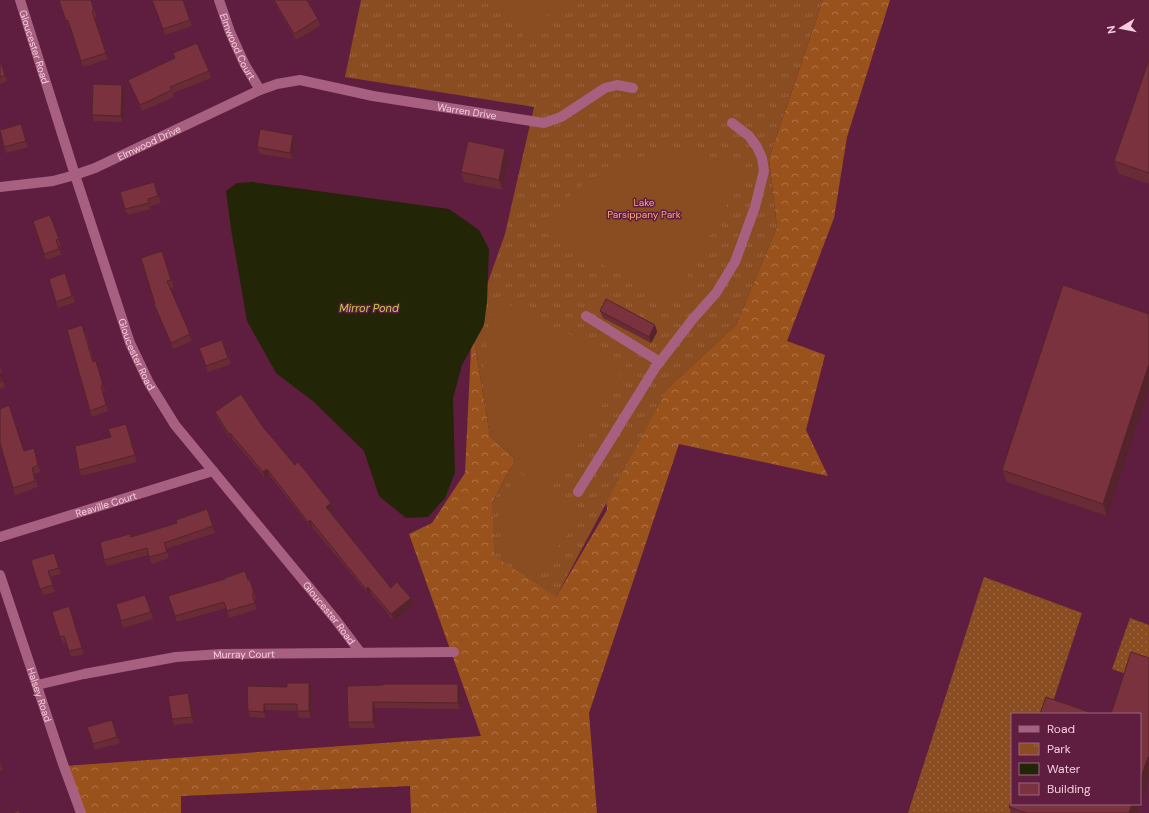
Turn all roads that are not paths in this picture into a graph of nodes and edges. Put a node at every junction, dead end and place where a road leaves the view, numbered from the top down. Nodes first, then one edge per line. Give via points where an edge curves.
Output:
1 (20, 0) edge
2 (218, 0) edge
3 (294, 81) joint
4 (633, 88) dead end
5 (260, 90) junction
6 (732, 123) dead end
7 (75, 175) junction
8 (0, 187) edge
9 (586, 316) dead end
10 (660, 362) junction
11 (213, 472) junction
12 (578, 492) dead end
13 (0, 537) edge
14 (0, 575) edge
15 (360, 652) junction
16 (454, 652) dead end
17 (37, 685) junction
18 (81, 813) edge

1 - 7 street, Gloucester Road
2 - 5 street, Elmwood Court via 242,58
3 - 4 street, Warren Drive via 544,123 560,117 604,88 617,85
3 - 5 street, Elmwood Drive
5 - 7 street, Elmwood Drive
6 - 10 street via 749,136 762,158 764,171 755,207 735,262 716,294
7 - 8 street, Elmwood Drive via 53,181
7 - 11 street, Gloucester Road via 128,336 149,383 175,425
9 - 10 street
10 - 12 street
11 - 13 street, Reaville Court
11 - 15 street, Gloucester Road
14 - 17 street, Halsey Road
15 - 16 street, Murray Court
15 - 17 street, Murray Court via 176,657
17 - 18 street, Halsey Road

